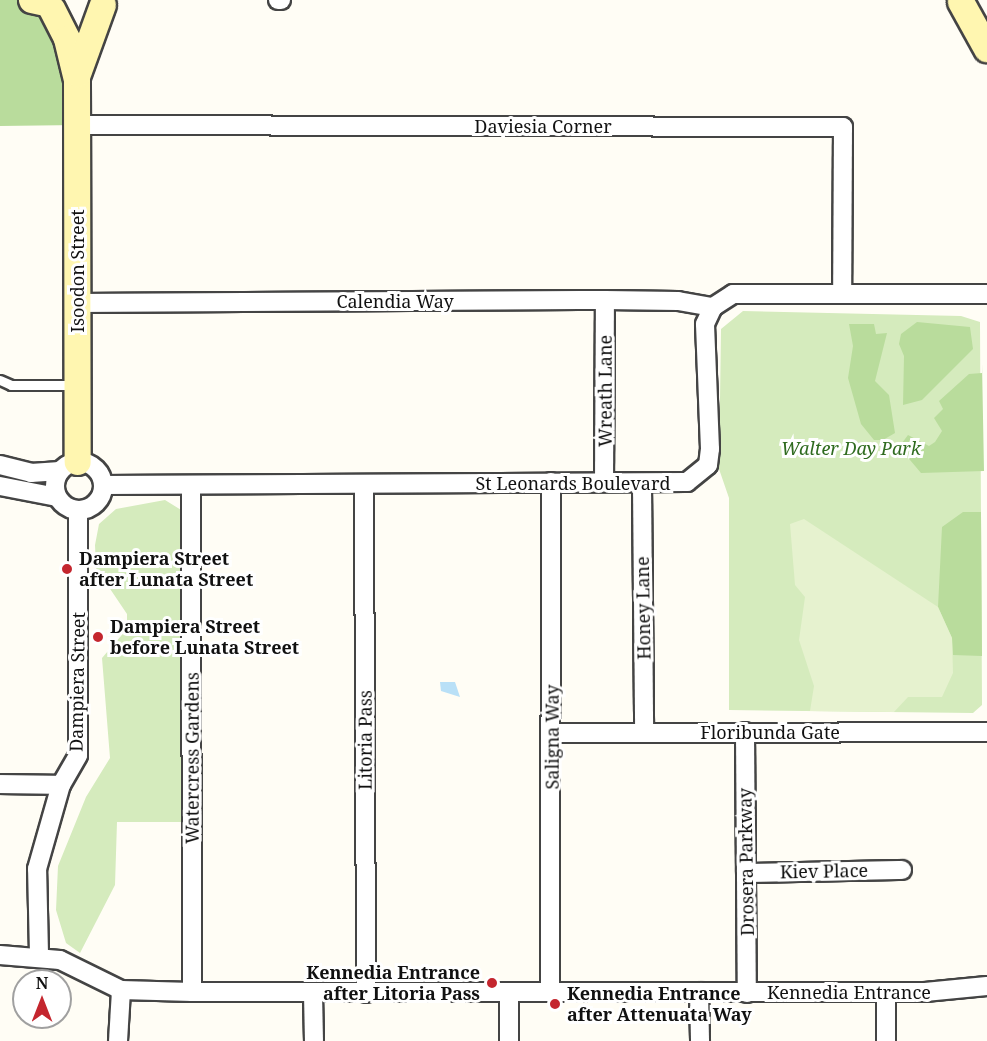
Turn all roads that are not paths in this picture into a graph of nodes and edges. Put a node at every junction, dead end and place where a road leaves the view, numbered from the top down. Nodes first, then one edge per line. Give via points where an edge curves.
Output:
1 (960, 1) edge
2 (43, 3) edge
3 (106, 3) edge
4 (987, 5) edge
5 (987, 49) edge
6 (77, 80) junction
7 (78, 125) junction
8 (842, 292) junction
9 (987, 294) edge
10 (605, 300) junction
11 (77, 303) junction
12 (713, 308) junction
13 (0, 380) edge
14 (76, 385) junction
15 (0, 465) edge
16 (69, 466) junction
17 (551, 482) junction
18 (604, 482) junction
19 (103, 485) junction
20 (642, 485) junction
21 (0, 486) edge
22 (364, 486) junction
23 (191, 487) junction
24 (57, 497) junction
25 (78, 510) junction
26 (644, 732) junction
27 (745, 732) junction
28 (987, 732) edge
29 (553, 733) junction
30 (0, 784) edge
31 (61, 784) junction
32 (902, 870) dead end
33 (746, 873) junction
34 (39, 954) junction
35 (0, 955) edge
36 (986, 985) edge
37 (121, 990) junction
38 (550, 991) junction
39 (192, 992) junction
40 (699, 992) junction
41 (886, 992) junction
42 (366, 993) junction
43 (747, 993) junction
44 (313, 994) junction
45 (509, 994) junction
46 (118, 1041) edge
47 (314, 1041) edge
48 (509, 1041) edge
49 (700, 1041) edge
50 (886, 1041) edge

1 - 4 street
1 - 5 street
2 - 3 street via 78,15
2 - 6 street, Isoodon Street via 67,39
3 - 6 street, Isoodon Street via 86,40
6 - 7 street, Isoodon Street
7 - 8 street, Daviesia Corner via 843,128
7 - 11 street, Isoodon Street
8 - 9 street
8 - 12 street via 733,294
10 - 11 street, Calendia Way
10 - 12 street, Calendia Way via 678,301
10 - 18 street, Wreath Lane
11 - 14 street, Isoodon Street
12 - 20 street, St Leonards Boulevard via 705,324 708,465 687,482
13 - 14 lane via 11,385
14 - 16 street, Isoodon Street
15 - 16 street via 31,473
16 - 19 street via 95,468
16 - 24 street via 54,484
17 - 18 street, St Leonards Boulevard
17 - 22 street, St Leonards Boulevard
17 - 29 street, Saligna Way
18 - 20 street, St Leonards Boulevard
19 - 23 street, St Leonards Boulevard
19 - 25 street via 98,502
20 - 26 street, Honey Lane
21 - 24 street
22 - 23 street, St Leonards Boulevard
22 - 42 street, Litoria Pass
23 - 39 street, Watercress Gardens
24 - 25 street
25 - 31 street, Dampiera Street via 78,754
26 - 27 street, Floribunda Gate
26 - 29 street, Floribunda Gate
27 - 28 street, Floribunda Gate
27 - 33 street, Drosera Parkway
29 - 38 street, Saligna Way
30 - 31 street
31 - 34 street, Dampiera Street via 37,869
32 - 33 street, Kiev Place
33 - 43 street, Drosera Parkway
34 - 35 street
34 - 37 street, Kennedia Entrance
36 - 41 street, Kennedia Entrance
37 - 39 street, Kennedia Entrance
37 - 46 street
38 - 40 street, Kennedia Entrance
38 - 45 street, Kennedia Entrance
39 - 44 street, Kennedia Entrance
40 - 43 street, Kennedia Entrance
40 - 49 street
41 - 43 street, Kennedia Entrance
41 - 50 street
42 - 44 street, Kennedia Entrance
42 - 45 street, Kennedia Entrance
44 - 47 street
45 - 48 street

